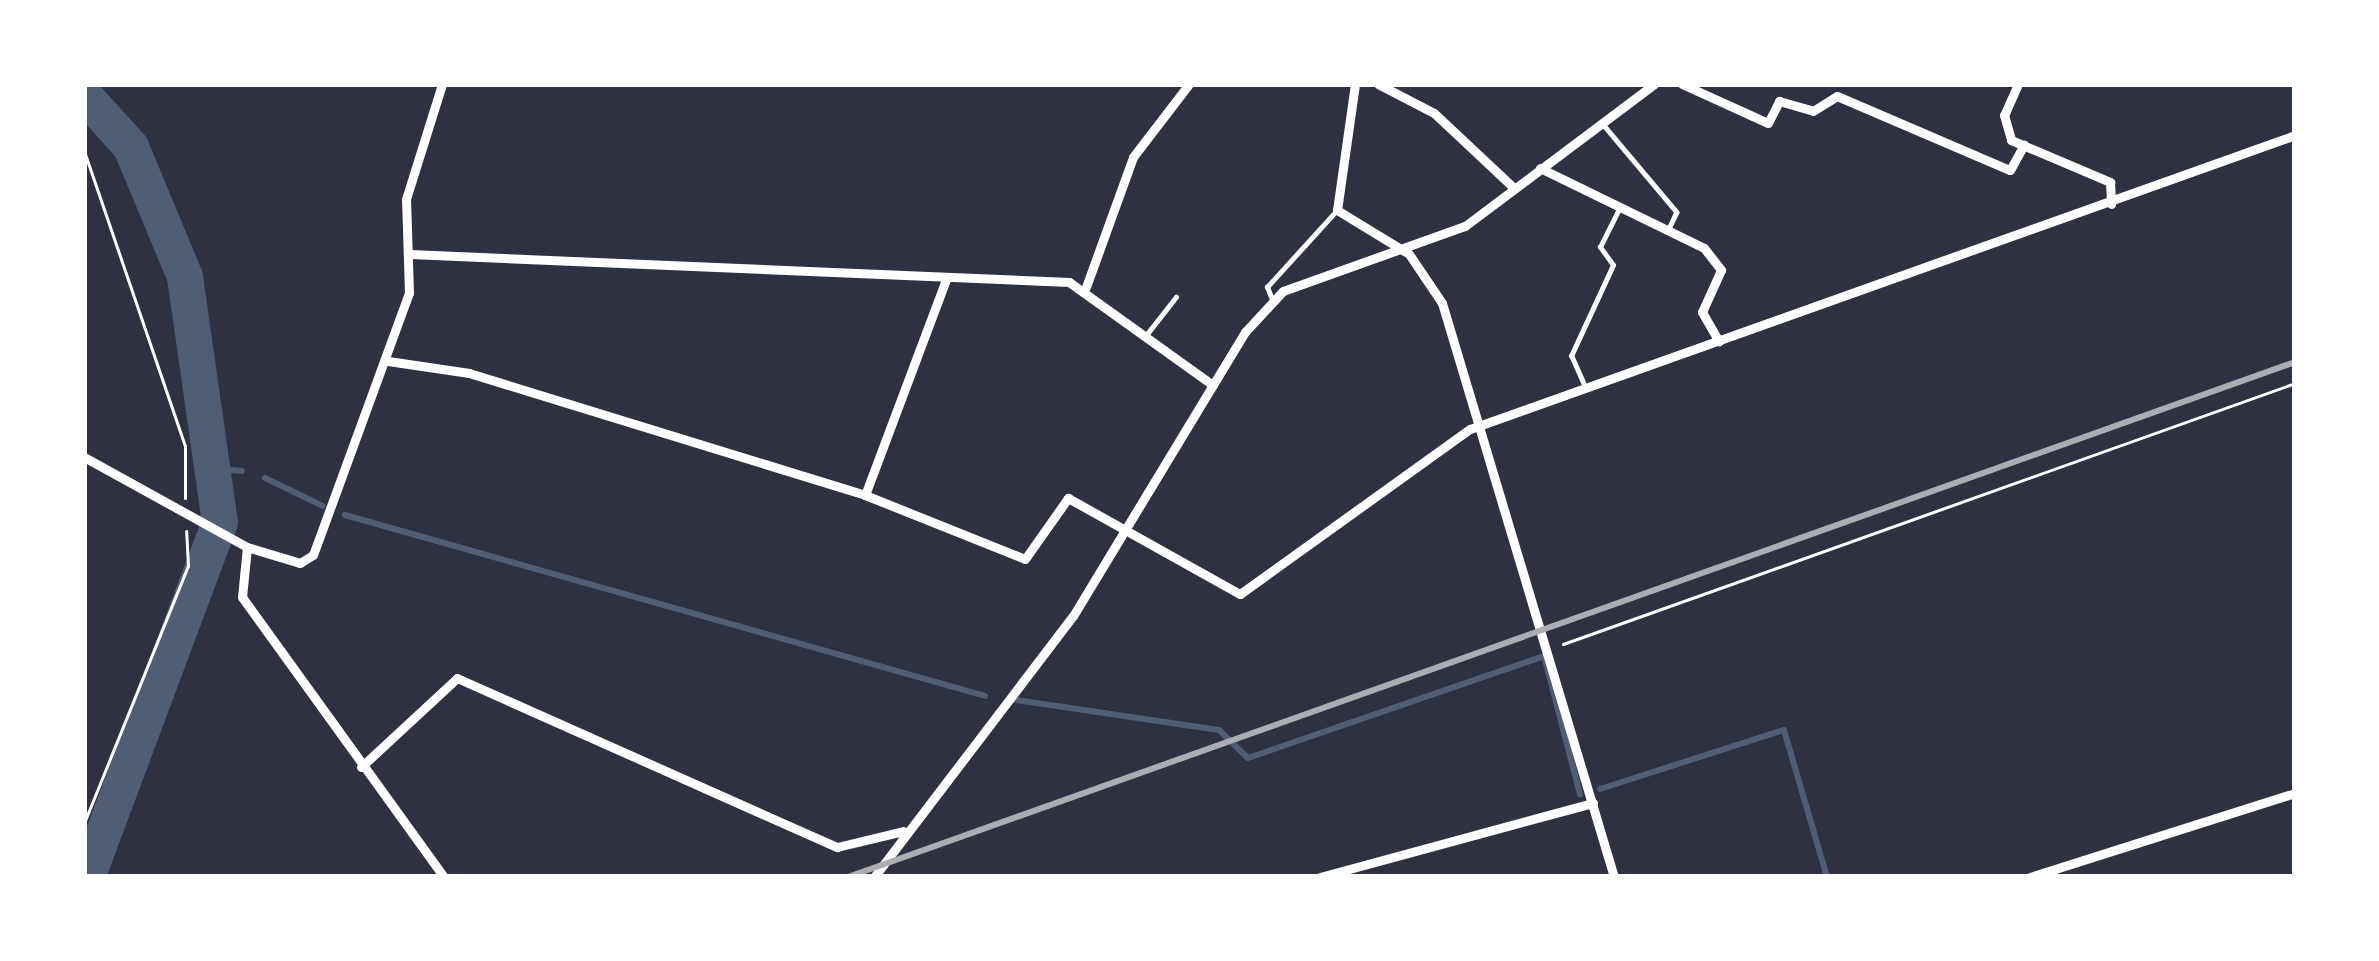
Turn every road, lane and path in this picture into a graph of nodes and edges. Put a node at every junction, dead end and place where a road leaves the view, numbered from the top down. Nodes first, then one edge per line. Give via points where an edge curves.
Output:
1 (442, 84) edge
2 (1189, 84) edge
3 (1355, 84) edge
4 (1378, 84) edge
5 (1654, 84) edge
6 (1682, 84) edge
7 (2018, 84) edge
8 (1602, 123) junction
9 (2295, 135) edge
10 (2024, 145) junction
11 (1540, 168) junction
12 (1514, 188) junction
13 (2111, 204) junction
14 (1620, 207) junction
15 (1337, 210) junction
16 (1668, 231) junction
17 (410, 254) junction
18 (1408, 254) junction
19 (947, 277) junction
20 (1086, 287) junction
21 (1176, 297) dead end
22 (1273, 302) junction
23 (1147, 334) junction
24 (1719, 342) junction
25 (388, 361) junction
26 (2295, 383) edge
27 (1213, 385) junction
28 (1586, 389) junction
29 (1481, 425) junction
30 (84, 457) edge
31 (865, 495) junction
32 (1127, 536) junction
33 (248, 547) junction
34 (1550, 649) junction
35 (361, 767) junction
36 (2295, 794) edge
37 (1593, 803) junction
38 (903, 831) junction
39 (1371, 863) junction
40 (443, 877) edge
41 (874, 877) edge
42 (1320, 877) edge
43 (1375, 877) edge
44 (1615, 877) edge
45 (2030, 877) edge

1 - 17 street via 406,199
2 - 20 street via 1133,157
3 - 15 street
4 - 12 street via 1434,113
5 - 8 street
6 - 10 street via 1768,124 1779,101 1813,111 1838,96 2010,170
7 - 10 street via 2004,123
8 - 11 street
8 - 16 lane via 1677,212
9 - 13 street
10 - 13 street via 2110,182
11 - 12 street
11 - 14 street
12 - 18 street
13 - 24 street
14 - 16 street
14 - 28 lane via 1600,248 1613,265 1571,356
15 - 18 street
15 - 22 lane via 1267,287
16 - 24 street via 1721,270 1702,312
17 - 19 street
17 - 25 street
18 - 22 street via 1308,280
18 - 29 street via 1442,303
19 - 20 street
19 - 31 street
20 - 23 street
21 - 23 lane
22 - 27 street
23 - 27 street
24 - 28 street
25 - 31 street via 469,373
25 - 33 street via 313,555 300,563
26 - 34 path
27 - 32 street
28 - 29 street
29 - 32 street via 1240,593
29 - 34 street
30 - 33 street
31 - 32 street via 1024,559 1068,498
32 - 38 street
33 - 35 street via 242,597
34 - 37 street
35 - 38 street via 457,678 838,848
35 - 40 street
36 - 45 street
37 - 39 street
37 - 44 street
38 - 41 street
39 - 42 street
39 - 43 street

